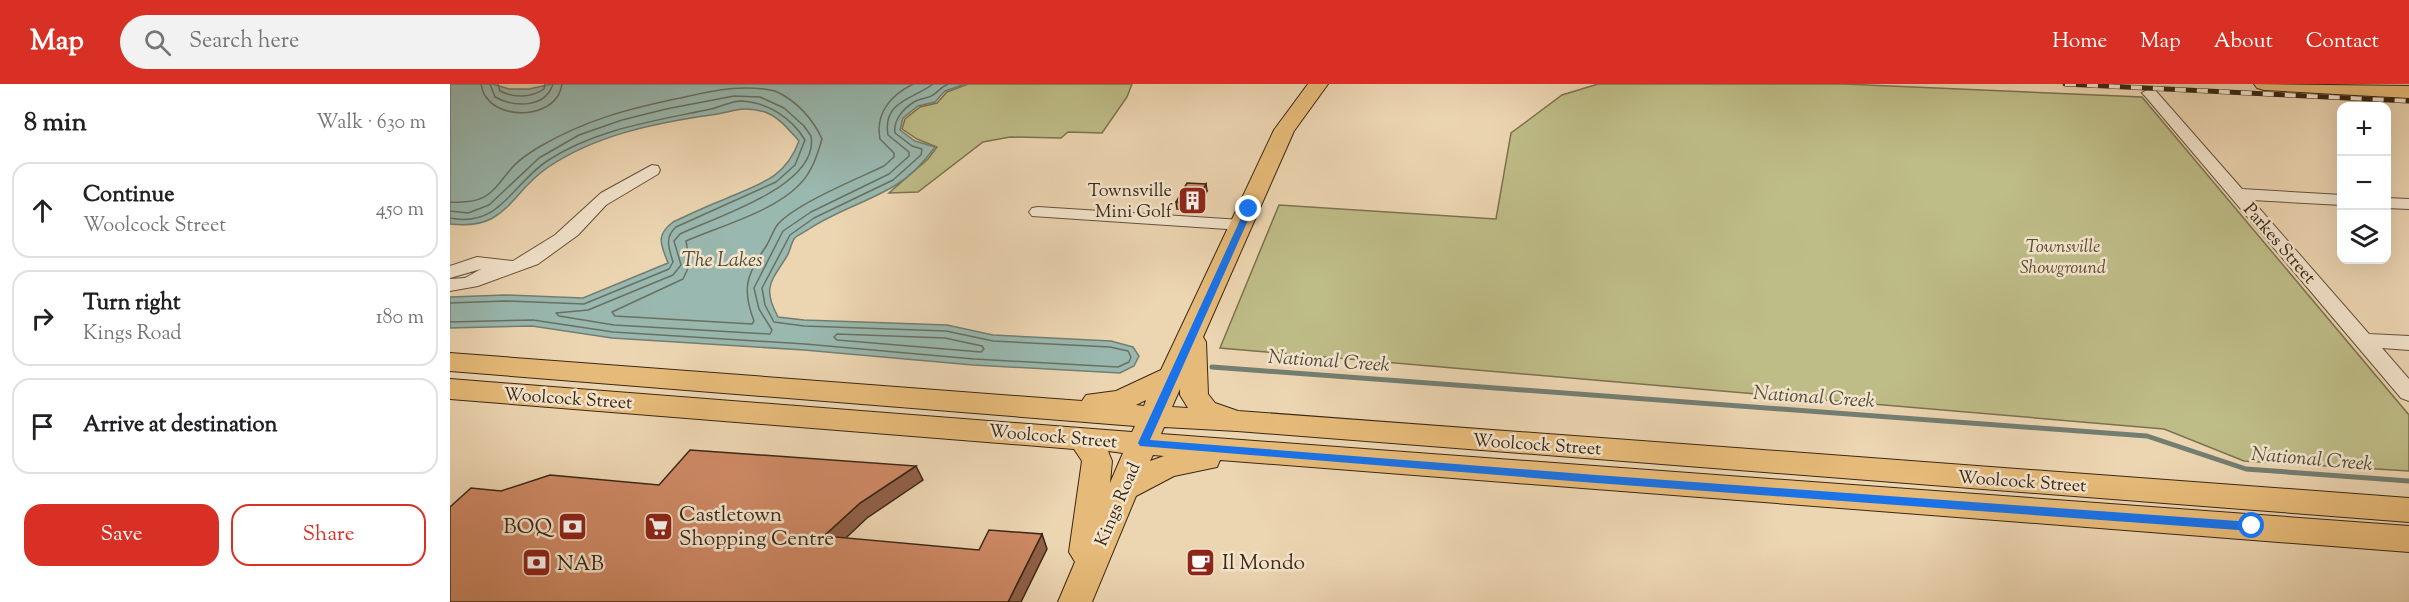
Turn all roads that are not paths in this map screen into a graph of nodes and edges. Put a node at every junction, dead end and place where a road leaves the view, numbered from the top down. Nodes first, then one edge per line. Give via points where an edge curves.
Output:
1 (1318, 84) edge
2 (2264, 84) edge
3 (2409, 92) edge
4 (2150, 93) dead end
5 (652, 170) dead end
6 (2238, 194) junction
7 (2337, 200) edge
8 (2391, 203) edge
9 (2409, 204) edge
10 (1038, 212) dead end
11 (1242, 225) junction
12 (451, 278) edge
13 (2363, 340) junction
14 (2409, 343) edge
15 (1183, 354) junction
16 (450, 362) edge
17 (450, 389) edge
18 (2409, 393) edge
19 (940, 401) junction
20 (1237, 421) junction
21 (1149, 430) junction
22 (1081, 438) junction
23 (1596, 479) junction
24 (1124, 488) junction
25 (2409, 510) edge
26 (2409, 539) edge
27 (1078, 594) edge

1 - 11 main road, Kings Road via 1284,130
2 - 3 main road
4 - 6 street, Parkes Street
5 - 12 street via 612,193 545,251 519,266 488,271 464,284
6 - 7 street
6 - 13 street, Parkes Street
8 - 9 street
10 - 11 street
11 - 15 main road, Kings Road
13 - 14 street
13 - 18 street, Parkes Street
15 - 19 main road via 1133,396 1112,402
15 - 20 main road via 1194,395 1205,410
15 - 21 main road, Kings Road
16 - 19 main road, Woolcock Street
17 - 22 main road, Woolcock Street
19 - 21 main road, Woolcock Street
20 - 21 main road, Woolcock Street
20 - 25 main road, Woolcock Street
21 - 22 main road, Woolcock Street
21 - 23 main road, Woolcock Street
21 - 24 main road, Kings Road
22 - 27 main road via 1096,453 1097,473
23 - 24 main road via 1484,481 1205,459 1163,466
23 - 26 main road, Woolcock Street
24 - 27 main road, Kings Road

